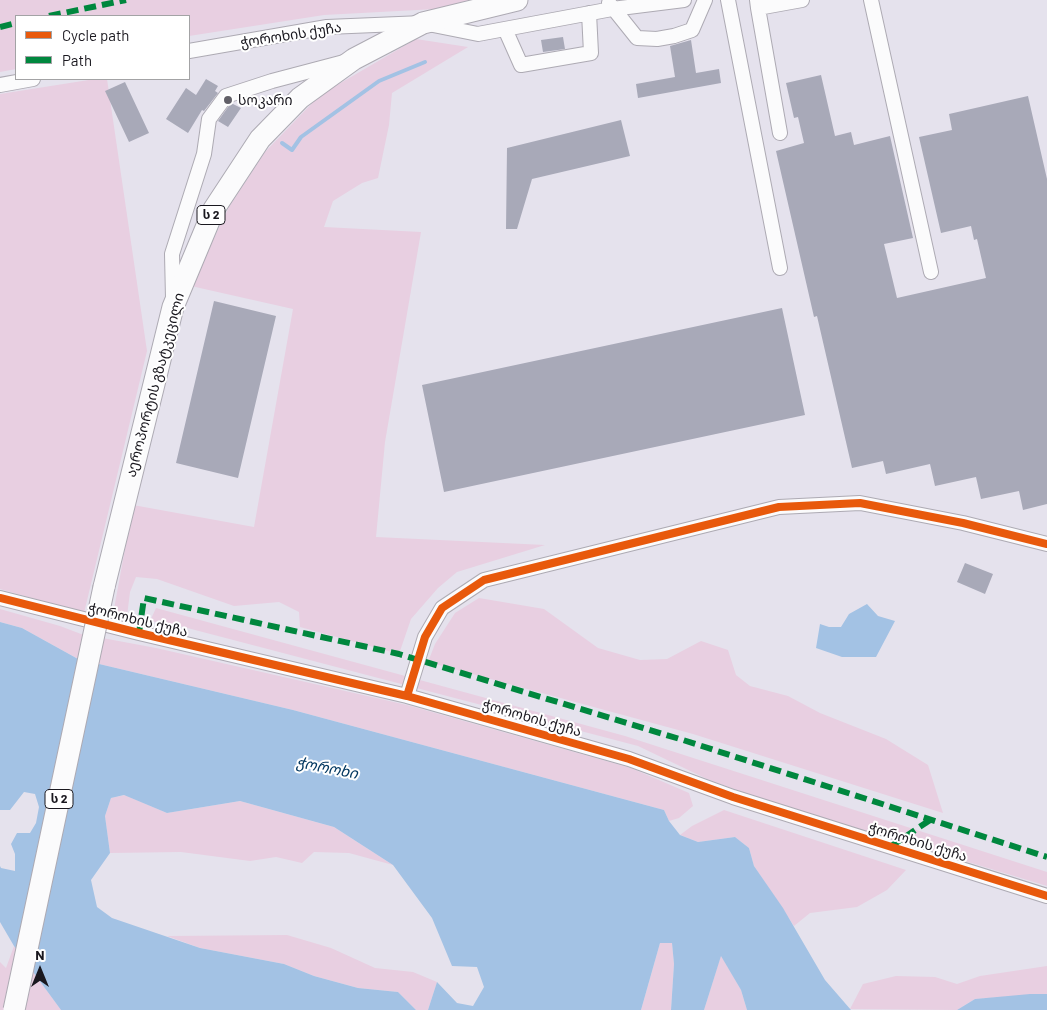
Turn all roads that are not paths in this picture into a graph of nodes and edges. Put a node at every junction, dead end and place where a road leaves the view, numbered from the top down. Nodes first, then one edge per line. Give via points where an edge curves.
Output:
1 (516, 0) edge
2 (684, 0) edge
3 (705, 0) edge
4 (728, 0) edge
5 (802, 0) edge
6 (871, 0) edge
7 (609, 4) edge
8 (757, 4) edge
9 (590, 13) junction
10 (423, 23) junction
11 (505, 29) junction
12 (190, 51) edge
13 (354, 59) junction
14 (28, 80) edge
15 (0, 85) edge
16 (780, 133) dead end
17 (780, 268) dead end
18 (931, 272) dead end
19 (173, 307) junction
20 (1047, 544) edge
21 (0, 598) edge
22 (407, 696) junction
23 (1047, 896) edge
24 (14, 1010) edge

1 - 10 highway, აეროპორტის გზატკეცილი / ს 2
2 - 7 street, ჭოროხის ქუჩა
3 - 7 street via 692,30 657,39 637,38
4 - 17 street
5 - 8 street
6 - 18 street
7 - 9 street, ჭოროხის ქუჩა
8 - 16 street
9 - 11 street, ჭოროხის ქუჩა
9 - 11 street via 591,53 521,65
10 - 11 street, ჭოროხის ქუჩა via 478,34
10 - 12 street, ჭოროხის ქუჩა via 327,27
10 - 13 highway, აეროპორტის გზატკეცილი / ს 2
13 - 19 highway, აეროპორტის გზატკეცილი / ს 2 via 300,98 260,139 214,209
13 - 19 street via 272,80 226,96 209,119 204,154 172,254
14 - 15 street
19 - 24 highway, აეროპორტის გზატკეცილი / ს 2, bridge via 104,587
20 - 22 street via 964,523 860,503 779,507 484,580 442,608 425,637
21 - 22 street, ჭოროხის ქუჩა
22 - 23 street, ჭოროხის ქუჩა via 629,759 733,797

